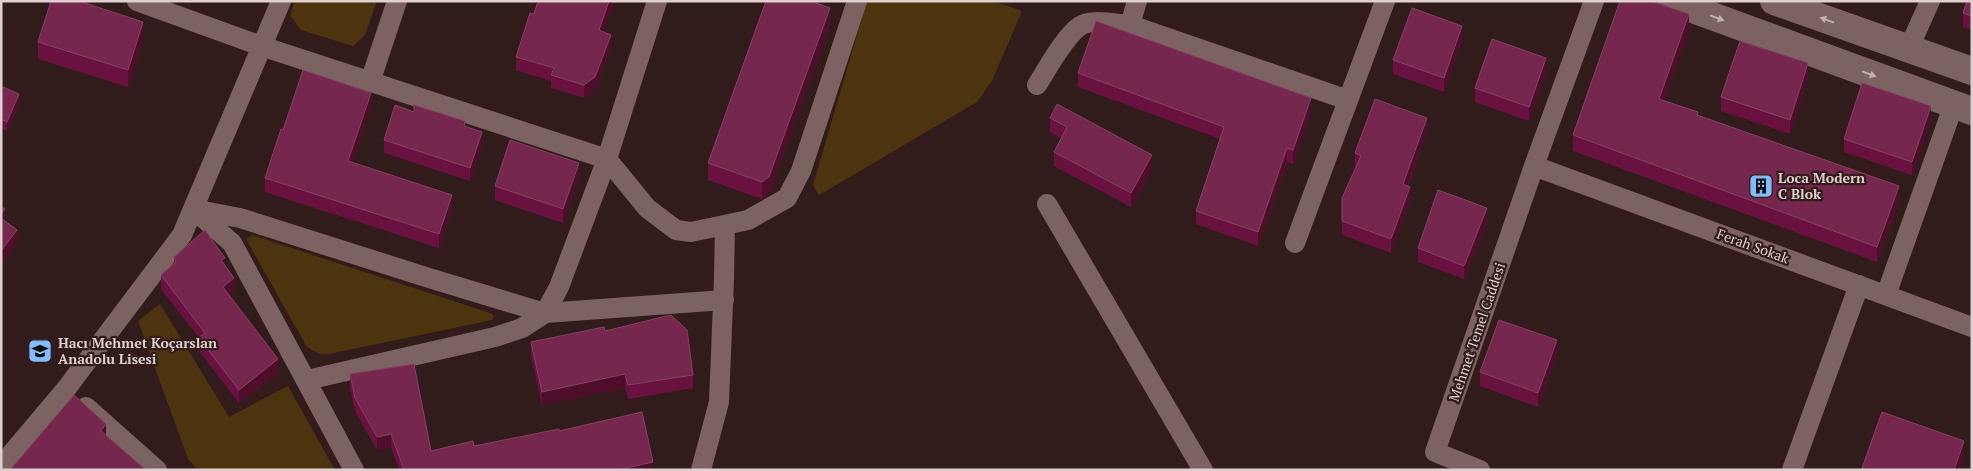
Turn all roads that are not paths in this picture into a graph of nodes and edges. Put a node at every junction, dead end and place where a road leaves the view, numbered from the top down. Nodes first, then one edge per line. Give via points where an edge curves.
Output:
1 (136, 1) edge
2 (280, 1) edge
3 (397, 1) edge
4 (657, 1) edge
5 (857, 1) edge
6 (1136, 1) edge
7 (1385, 1) edge
8 (1594, 1) edge
9 (1671, 1) edge
10 (1774, 1) edge
11 (1930, 1) edge
12 (1130, 25) junction
13 (261, 46) junction
14 (1908, 50) junction
15 (1972, 71) edge
16 (370, 82) junction
17 (1037, 85) dead end
18 (1348, 100) junction
19 (1963, 108) edge
20 (607, 159) junction
21 (1534, 166) junction
22 (1047, 204) dead end
23 (193, 209) junction
24 (725, 225) junction
25 (1295, 243) dead end
26 (1859, 285) junction
27 (1886, 295) junction
28 (724, 300) junction
29 (545, 312) junction
30 (1972, 326) edge
31 (307, 380) junction
32 (66, 389) junction
33 (1, 466) edge
34 (157, 470) edge
35 (354, 470) edge
36 (701, 470) edge
37 (1203, 470) edge
38 (1480, 470) edge
39 (1792, 470) edge

1 - 13 street
2 - 13 street
3 - 16 street
4 - 20 street
5 - 24 street via 801,171 787,198 748,220
6 - 12 street
7 - 18 street
8 - 21 street
9 -> 19 street
14 -> 10 street
11 - 14 street
12 - 17 street via 1097,22 1081,25 1066,41
12 - 18 street
13 - 16 street
13 - 23 street
14 - 15 street
16 - 20 street
18 - 25 street
19 - 27 street
20 - 24 street via 647,208 676,230 691,232
20 - 29 street via 559,287
21 - 26 street, Ferah Sokak
21 - 38 street, Mehmet Temel Caddesi via 1435,452
22 - 37 street
23 - 29 street via 240,218
23 - 31 street via 232,242
23 - 32 street via 182,235
24 - 28 street
26 - 27 street, Ferah Sokak
26 - 39 street
27 - 30 street, Ferah Sokak
28 - 29 street
28 - 36 street via 719,402
29 - 31 street via 522,328 495,337
31 - 35 street
32 - 33 street
32 - 34 street

